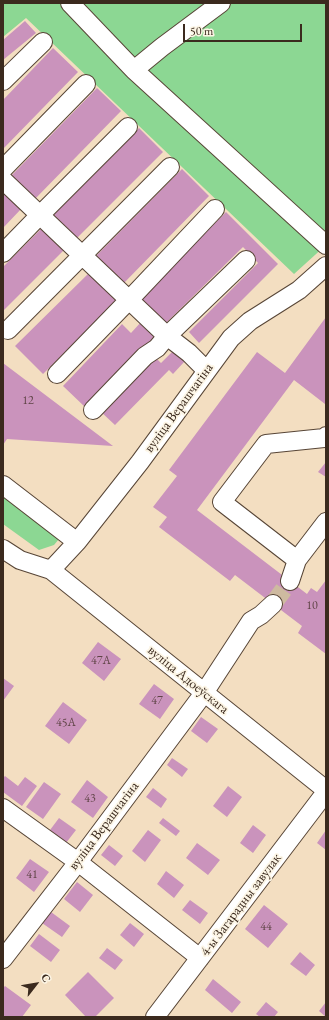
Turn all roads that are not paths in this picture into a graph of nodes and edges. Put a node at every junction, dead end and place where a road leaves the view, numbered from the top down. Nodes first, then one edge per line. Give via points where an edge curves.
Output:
1 (70, 3) edge
2 (221, 3) edge
3 (43, 42) dead end
4 (134, 70) junction
5 (3, 81) edge
6 (86, 84) dead end
7 (128, 127) dead end
8 (170, 167) dead end
9 (3, 169) edge
10 (3, 180) edge
11 (215, 209) dead end
12 (40, 215) junction
13 (326, 245) edge
14 (3, 253) edge
15 (82, 255) junction
16 (246, 260) dead end
17 (326, 266) edge
18 (129, 300) junction
19 (8, 330) dead end
20 (167, 336) junction
21 (207, 371) junction
22 (57, 374) dead end
23 (93, 410) dead end
24 (326, 436) edge
25 (3, 485) edge
26 (326, 522) edge
27 (77, 542) junction
28 (3, 549) edge
29 (297, 560) junction
30 (51, 570) junction
31 (290, 581) tunnel mouth
32 (273, 604) tunnel mouth
33 (204, 693) junction
34 (326, 791) edge
35 (3, 808) edge
36 (78, 862) junction
37 (200, 958) junction
38 (3, 959) edge
39 (155, 1017) edge

1 - 4 street
2 - 4 street
3 - 5 street
4 - 13 street
6 - 9 street
7 - 12 street
8 - 15 street
10 - 12 street
11 - 18 street
12 - 14 street
12 - 15 street
15 - 18 street
15 - 19 street
16 - 20 street
17 - 21 street, вуліца Верашчагіна via 299,290 250,321 231,338
18 - 20 street
18 - 22 street
20 - 21 street
20 - 23 street
21 - 27 street, вуліца Верашчагіна
24 - 29 street via 266,444 222,502
25 - 27 street
26 - 29 street
27 - 30 street, вуліца Верашчагіна
28 - 30 street via 20,560
29 - 31 street
30 - 33 street, вуліца Адоеўскага
32 - 33 street, вуліца Верашчагіна via 251,622
33 - 34 street, вуліца Адоеўскага
33 - 36 street, вуліца Верашчагіна
34 - 37 street, 4-ы Загарадны завулак
35 - 36 street
36 - 37 street
36 - 38 street, вуліца Верашчагіна
37 - 39 street, 4-ы Загарадны завулак

